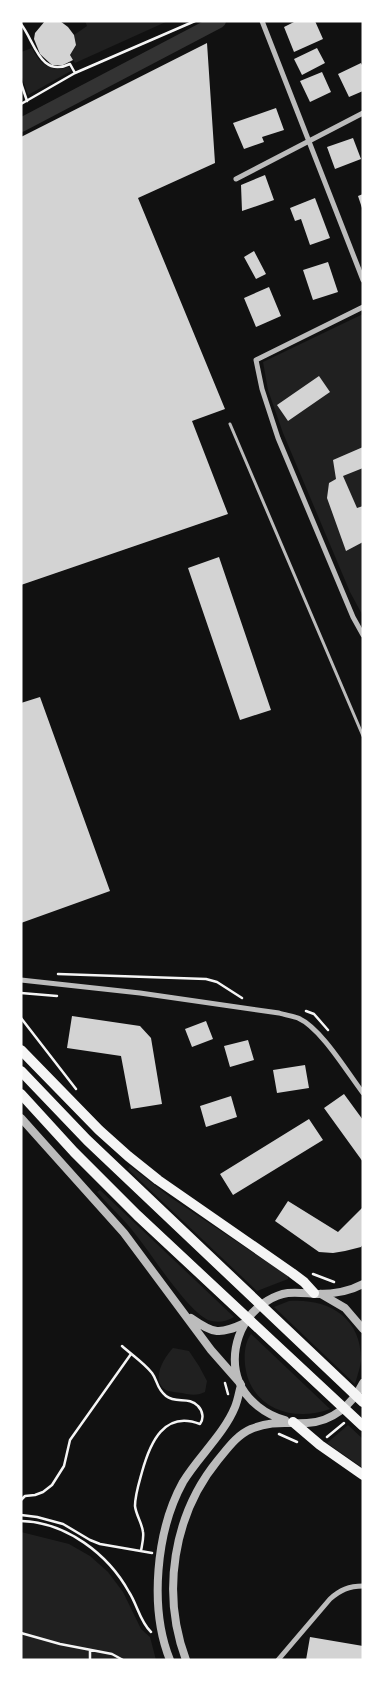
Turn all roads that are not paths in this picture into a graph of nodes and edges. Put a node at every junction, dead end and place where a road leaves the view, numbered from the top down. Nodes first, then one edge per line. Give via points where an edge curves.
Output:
1 (262, 21) edge
2 (363, 113) edge
3 (309, 140) junction
4 (236, 179) dead end
5 (363, 280) edge
6 (363, 307) edge
7 (230, 424) dead end
8 (363, 635) edge
9 (363, 736) edge
10 (21, 980) edge
11 (21, 1050) edge
12 (21, 1071) edge
13 (363, 1093) edge
14 (21, 1094) edge
15 (21, 1118) edge
16 (363, 1284) edge
17 (316, 1293) junction
18 (185, 1314) junction
19 (245, 1323) junction
20 (363, 1330) edge
21 (363, 1383) edge
22 (240, 1384) junction
23 (363, 1402) edge
24 (291, 1422) junction
25 (363, 1426) edge
26 (363, 1475) edge
27 (363, 1586) edge
28 (170, 1660) edge
29 (186, 1660) edge
30 (278, 1660) edge

1 - 3 street
2 - 3 street
3 - 4 street
3 - 5 street
6 - 8 street via 256,360 278,438
7 - 9 lane
10 - 13 street via 149,994 297,1018 318,1032
11 - 17 highway via 128,1156
12 - 23 highway via 87,1140
14 - 25 highway via 137,1214
15 - 18 street via 124,1233
16 - 17 street via 341,1292
17 - 19 street via 282,1294 266,1302
17 - 20 street via 345,1308
18 - 19 street via 208,1330 219,1332
18 - 22 street
19 - 22 street via 236,1353
21 - 24 street via 348,1405 330,1417 307,1423
22 - 24 street via 261,1409
22 - 28 street via 235,1409 183,1483 165,1530 158,1596
24 - 26 highway
24 - 29 street via 270,1423 239,1436 207,1473 186,1514 176,1551 173,1587 176,1623
27 - 30 street via 346,1588 334,1595

